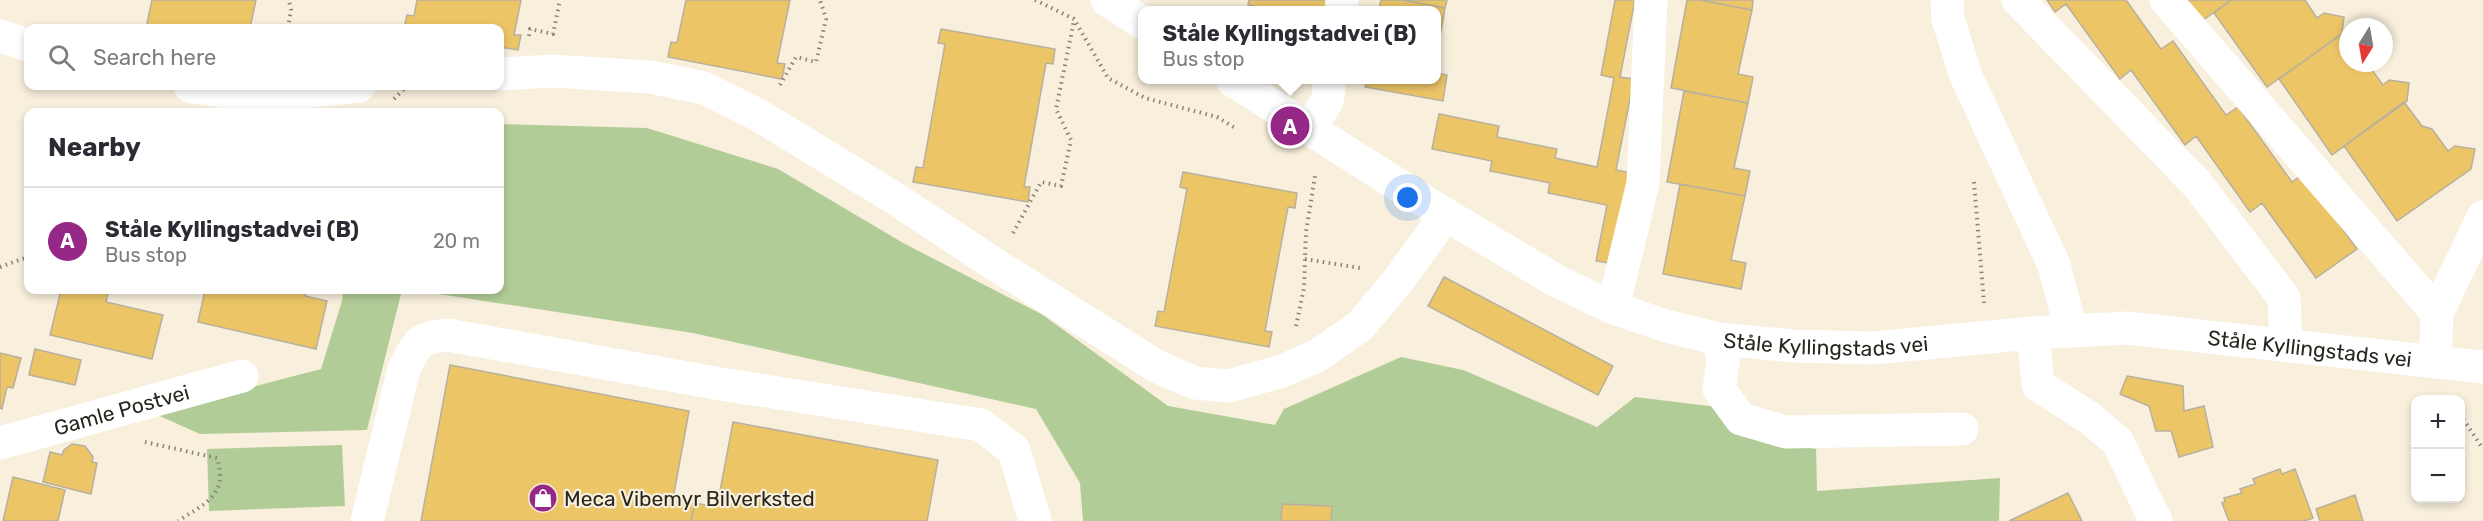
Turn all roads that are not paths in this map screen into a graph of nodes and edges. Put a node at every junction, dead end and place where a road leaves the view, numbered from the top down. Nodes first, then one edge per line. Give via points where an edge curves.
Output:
1 (1107, 0) edge
2 (1651, 0) edge
3 (1947, 0) edge
4 (2018, 0) edge
5 (2166, 0) edge
6 (1138, 20) edge
7 (0, 36) edge
8 (24, 44) edge
9 (504, 74) edge
10 (1238, 84) edge
11 (1329, 84) edge
12 (218, 90) edge
13 (323, 90) edge
14 (1309, 129) junction
15 (1443, 213) junction
16 (2483, 217) edge
17 (1613, 308) junction
18 (2437, 313) junction
19 (2071, 330) junction
20 (2033, 333) junction
21 (1719, 339) junction
22 (2286, 346) junction
23 (2435, 362) junction
24 (2483, 367) edge
25 (242, 376) dead end
26 (1962, 429) dead end
27 (0, 443) edge
28 (367, 521) edge
29 (1035, 521) edge
30 (2156, 521) edge

1 - 6 street
2 - 17 street via 1643,183
3 - 19 street via 1948,19 1966,76 2054,264
4 - 22 street via 2197,184 2284,298
5 - 18 street
7 - 8 street
9 - 15 street via 552,71 650,77 704,88 780,128 891,196 1156,366 1195,383 1229,386 1317,356 1360,326 1397,282
10 - 14 street, Ståle Kyllingstads vei
11 - 14 street via 1327,101
12 - 13 street via 252,95
14 - 15 street, Ståle Kyllingstads vei
15 - 17 street, Ståle Kyllingstads vei via 1555,280
16 - 18 street
17 - 21 street, Ståle Kyllingstads vei
18 - 23 street
19 - 20 street, Ståle Kyllingstads vei
19 - 22 street, Ståle Kyllingstads vei via 2127,328
20 - 21 street, Ståle Kyllingstads vei via 1873,348
20 - 30 street via 2038,385 2117,441
21 - 26 street via 1723,361 1719,389 1741,419 1786,432
22 - 23 street, Ståle Kyllingstads vei
23 - 24 street, Ståle Kyllingstads vei
25 - 27 street, Gamle Postvei
28 - 29 street via 404,369 416,346 427,337 448,335 981,425 1014,450

